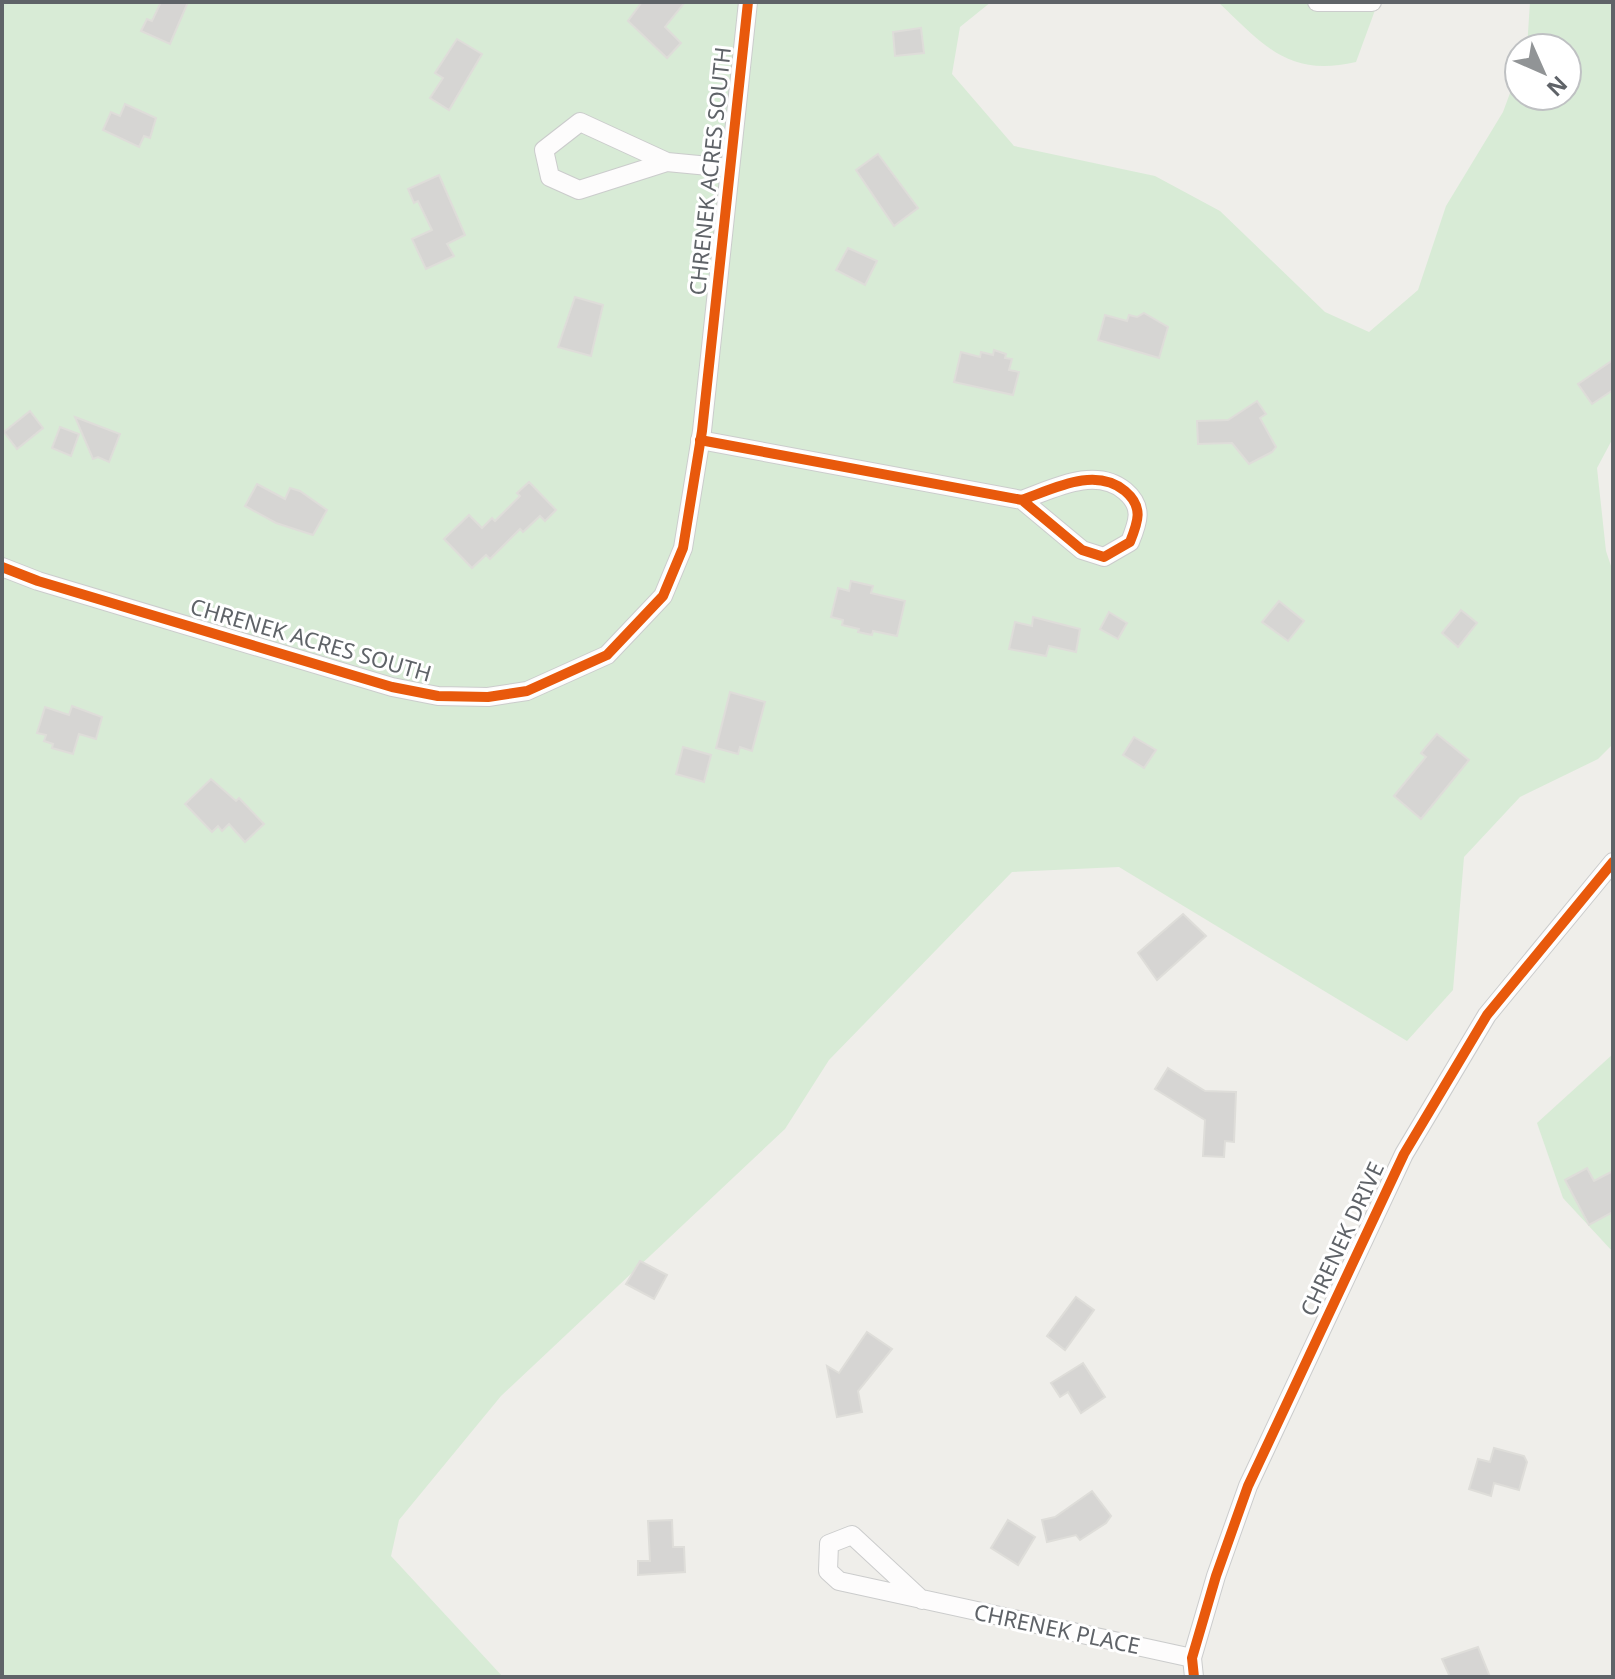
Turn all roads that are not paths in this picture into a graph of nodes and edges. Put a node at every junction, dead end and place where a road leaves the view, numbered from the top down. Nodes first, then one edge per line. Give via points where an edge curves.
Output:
1 (748, 2) edge
2 (1317, 2) edge
3 (1372, 2) edge
4 (667, 162) junction
5 (730, 168) junction
6 (700, 440) junction
7 (1022, 500) junction
8 (2, 567) edge
9 (1613, 862) edge
10 (922, 1600) junction
11 (1193, 1668) edge

1 - 5 street, CHRENEK ACRES SOUTH
2 - 3 street
4 - 4 street via 580,122 544,150 550,177 579,190
4 - 5 street
5 - 6 street, CHRENEK ACRES SOUTH
6 - 7 street
6 - 8 street, CHRENEK ACRES SOUTH via 683,548 663,596 607,655 527,691 438,696 392,687
7 - 7 street via 1082,550 1104,557 1130,542 1140,517 1133,498 1117,485 1098,480 1069,483
9 - 11 street, CHRENEK DRIVE via 1487,1015 1404,1154 1248,1486 1216,1576
10 - 10 street, CHRENEK PLACE via 852,1535 829,1544 828,1571 839,1581
10 - 11 street, CHRENEK PLACE

